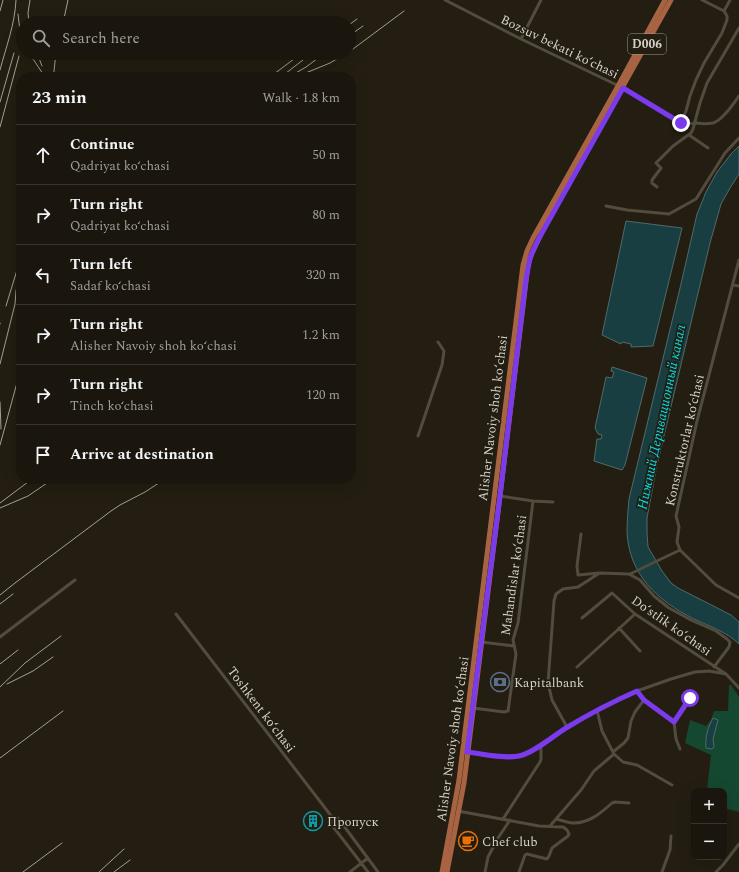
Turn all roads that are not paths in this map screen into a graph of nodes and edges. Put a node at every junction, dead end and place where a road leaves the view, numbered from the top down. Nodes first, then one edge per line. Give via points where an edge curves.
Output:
1 (445, 0) edge
2 (542, 0) edge
3 (665, 0) edge
4 (671, 0) edge
5 (702, 0) edge
6 (730, 0) edge
7 (451, 1) edge
8 (724, 11) junction
9 (739, 28) edge
10 (521, 39) junction
11 (621, 87) junction
12 (739, 96) edge
13 (681, 123) junction
14 (695, 123) junction
15 (689, 134) junction
16 (739, 138) edge
17 (708, 148) dead end
18 (657, 187) dead end
19 (606, 206) dead end
20 (739, 260) edge
21 (733, 285) junction
22 (739, 286) edge
23 (438, 342) dead end
24 (418, 436) dead end
25 (500, 496) junction
26 (533, 501) junction
27 (553, 502) dead end
28 (581, 534) dead end
29 (680, 550) junction
30 (659, 560) joint
31 (599, 573) junction
32 (630, 574) junction
33 (75, 580) dead end
34 (739, 598) edge
35 (176, 614) dead end
36 (635, 614) junction
37 (582, 618) dead end
38 (619, 628) junction
39 (0, 637) edge
40 (481, 642) junction
41 (514, 646) junction
42 (640, 652) dead end
43 (578, 667) dead end
44 (714, 667) junction
45 (726, 674) junction
46 (739, 688) edge
47 (637, 691) junction
48 (690, 698) dead end
49 (644, 700) junction
50 (473, 708) junction
51 (597, 710) junction
52 (674, 722) junction
53 (567, 727) junction
54 (542, 744) junction
55 (680, 749) dead end
56 (465, 752) junction
57 (614, 753) junction
58 (672, 785) dead end
59 (629, 803) dead end
60 (458, 810) junction
61 (332, 817) junction
62 (503, 819) junction
63 (556, 819) junction
64 (510, 820) junction
65 (550, 826) junction
66 (671, 836) dead end
67 (739, 844) edge
68 (368, 858) junction
69 (362, 864) junction
70 (350, 872) edge
71 (368, 872) edge
72 (378, 872) edge
73 (442, 872) edge
74 (447, 872) edge
75 (485, 872) edge
76 (519, 872) edge
77 (662, 872) edge
78 (716, 872) edge

1 - 7 street, Bozsuv bekati ko‘chasi
2 - 10 street
3 - 11 main road, Alisher Navoiy shoh koʻchasi / D006
4 - 11 main road, Alisher Navoiy shoh koʻchasi / D006
5 - 8 street
6 - 8 street
7 - 10 street, Bozsuv bekati ko‘chasi
8 - 13 street via 727,20 696,80
9 - 14 street via 707,84
10 - 11 street, Bozsuv bekati ko‘chasi
11 - 13 street, Bozsuv bekati ko‘chasi
11 - 25 main road, Alisher Navoiy shoh koʻchasi / D006 via 530,258
11 - 56 main road, Alisher Navoiy shoh koʻchasi / D006 via 533,238 523,265
12 - 14 street via 728,112 714,122
13 - 14 street
14 - 15 street
15 - 17 street
15 - 18 street via 656,163 661,168 652,183
16 - 19 street via 725,153 696,199 669,214
20 - 21 street, Konstruktorlar ko‘chasi
21 - 22 street
21 - 29 street, Konstruktorlar ko‘chasi via 697,421 676,516 679,527 677,542
23 - 24 street via 444,351 442,366
25 - 26 street
25 - 40 main road, Alisher Navoiy shoh koʻchasi / D006
26 - 27 street
26 - 41 street, Mahandislar ko‘chasi
28 - 31 street, Do‘stlik ko‘chasi via 578,575
29 - 30 street
29 - 34 street via 716,585
30 - 32 street
31 - 32 street, Do‘stlik ko‘chasi
31 - 53 street via 578,587 563,589 556,594 554,601 548,683 552,700
32 - 44 street, Do‘stlik ko‘chasi via 640,580 669,608 728,639 729,647
33 - 39 street
35 - 61 street, Toshkent ko‘chasi
36 - 37 street, Do‘stlik ko‘chasi via 612,593
36 - 38 street
36 - 44 street, Do‘stlik ko‘chasi
38 - 42 street
38 - 43 street
40 - 41 street
40 - 50 main road, Alisher Navoiy shoh koʻchasi / D006
41 - 50 street, Mahandislar ko‘chasi via 516,654 508,711
44 - 45 street, Do‘stlik ko‘chasi
45 - 46 street, Do‘stlik ko‘chasi
45 - 47 street via 695,672
47 - 49 street
47 - 51 street
48 - 52 street
49 - 52 street
49 - 57 street via 631,721 628,738
50 - 56 main road, Alisher Navoiy shoh koʻchasi / D006
51 - 53 street
51 - 57 street via 602,731
52 - 55 street
53 - 54 street
54 - 56 street via 527,753 514,756
54 - 62 street via 541,760
56 - 60 main road, Alisher Navoiy shoh koʻchasi / D006 via 464,783
56 - 73 main road, Alisher Navoiy shoh koʻchasi / D006
57 - 58 street via 624,763 637,765
57 - 63 street via 598,766
59 - 63 street via 615,802 596,816 580,822
60 - 62 street
60 - 74 main road, Alisher Navoiy shoh koʻchasi / D006
61 - 68 street, Toshkent ko‘chasi via 338,818
61 - 69 street, Toshkent ko‘chasi via 331,824
62 - 64 street
63 - 65 street
64 - 65 street
64 - 75 street via 488,857
65 - 76 street via 563,827 569,834 552,848 547,858 525,855
66 - 77 street via 670,850
67 - 78 street
68 - 69 street
68 - 72 street, Toshkent ko‘chasi
69 - 70 street
69 - 71 street, Toshkent ko‘chasi

